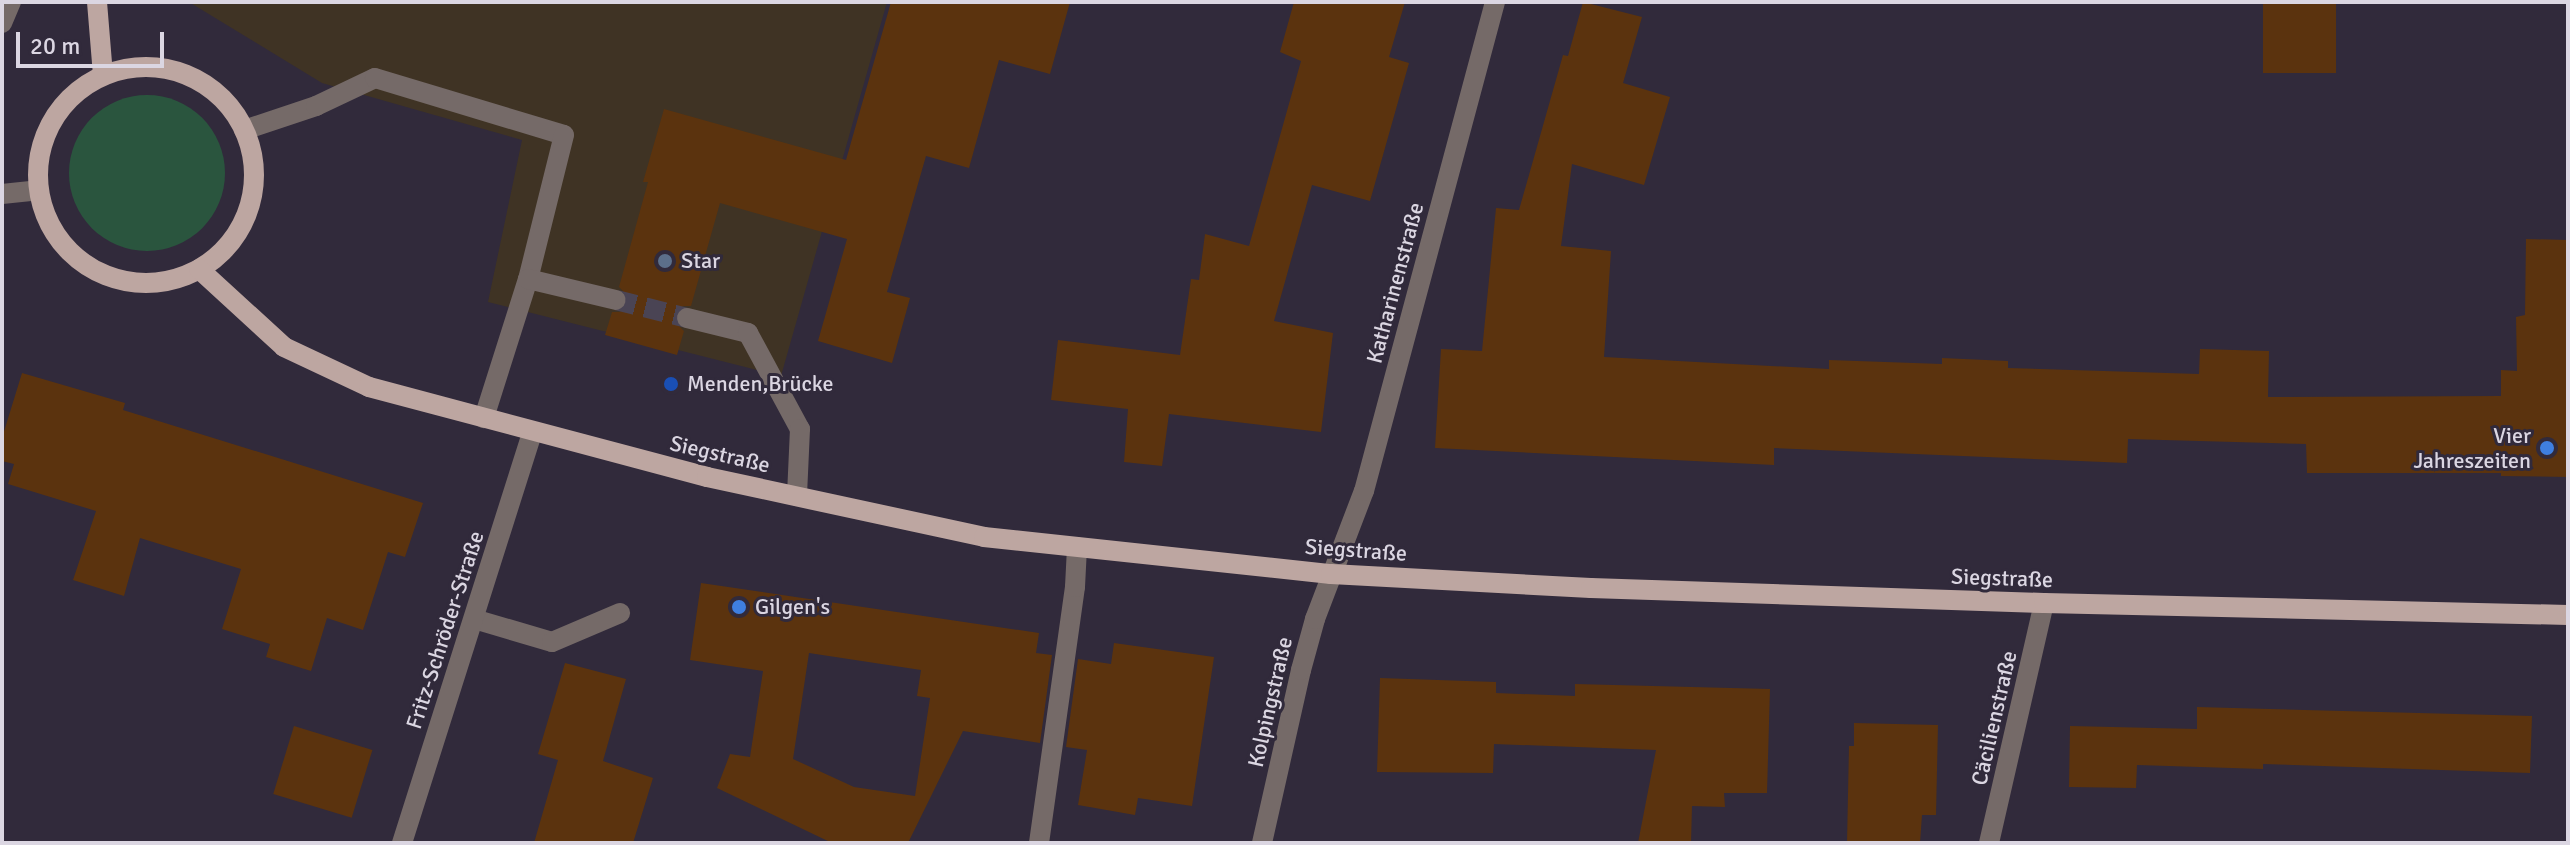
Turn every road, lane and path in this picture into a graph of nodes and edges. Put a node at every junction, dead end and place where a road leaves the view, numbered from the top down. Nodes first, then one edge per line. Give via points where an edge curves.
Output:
1 (11, 2) edge
2 (97, 2) edge
3 (1495, 2) edge
4 (2, 23) edge
5 (103, 75) junction
6 (244, 130) junction
7 (38, 190) junction
8 (2, 194) edge
9 (199, 269) junction
10 (528, 279) junction
11 (616, 300) tunnel mouth
12 (687, 318) tunnel mouth
13 (484, 418) junction
14 (533, 431) junction
15 (797, 496) junction
16 (1077, 547) junction
17 (1331, 574) junction
18 (2044, 603) junction
19 (620, 613) dead end
20 (2568, 615) edge
21 (474, 619) junction
22 (402, 843) edge
23 (1039, 843) edge
24 (1262, 843) edge
25 (1989, 843) edge

1 - 4 street
2 - 5 main road
3 - 17 street, Katharinenstraße via 1364,491
5 - 6 main road via 135,67 169,68 201,81 226,102
5 - 7 main road via 73,94 51,121 39,154
6 - 9 main road via 253,161 253,193 243,223 225,250
6 - 10 street via 316,106 375,78 564,135
7 - 8 street
7 - 9 main road via 49,223 69,252 97,273 131,283 166,282
9 - 13 main road, Siegstraße via 284,347 369,387
10 - 11 street
10 - 13 street
12 - 15 street via 748,333 800,429
13 - 14 main road, Siegstraße
14 - 15 main road, Siegstraße
14 - 21 street, Fritz-Schröder-Straße
15 - 16 main road, Siegstraße via 984,537
16 - 17 main road, Siegstraße
16 - 23 street
17 - 18 main road, Siegstraße
17 - 24 street, Kolpingstraße via 1301,670
18 - 20 main road, Siegstraße
18 - 25 street, Cäcilienstraße
19 - 21 street via 552,642
21 - 22 street, Fritz-Schröder-Straße

